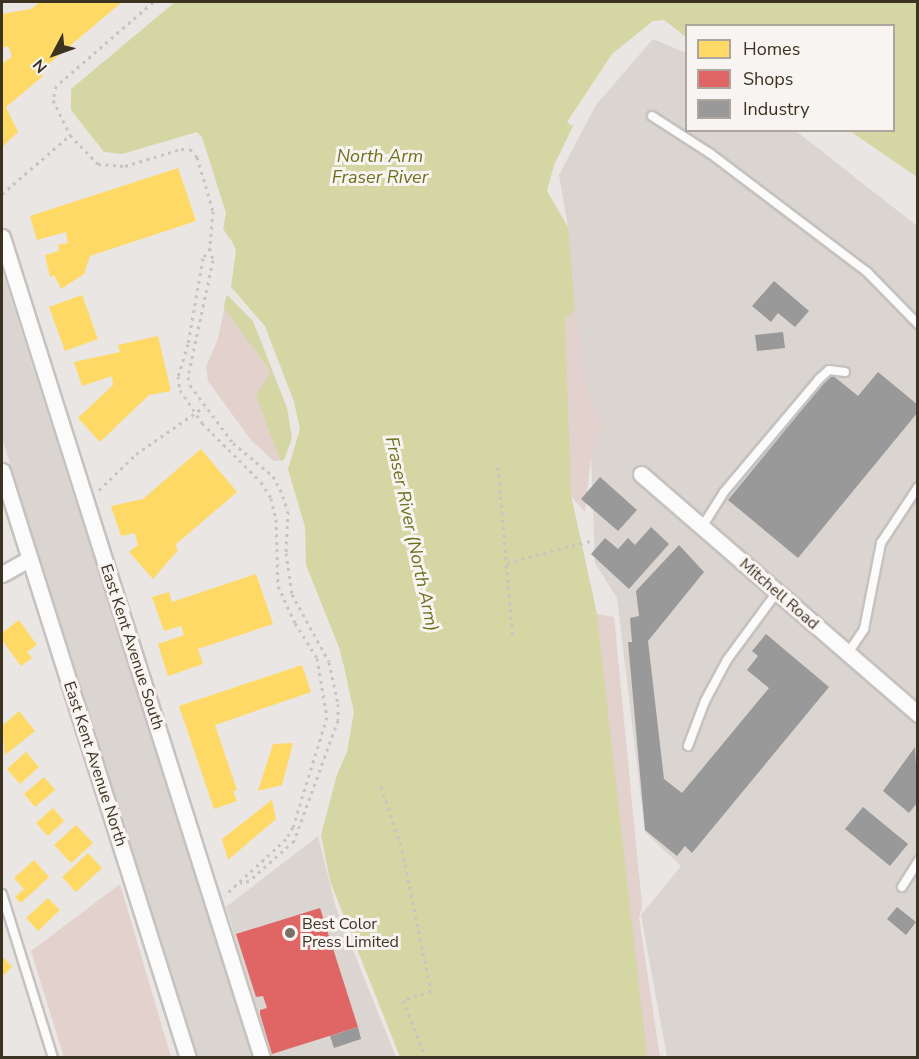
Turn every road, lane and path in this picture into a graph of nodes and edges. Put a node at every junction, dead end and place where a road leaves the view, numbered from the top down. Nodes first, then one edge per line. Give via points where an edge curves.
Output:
1 (153, 2) edge
2 (652, 116) dead end
3 (70, 135) junction
4 (2, 192) edge
5 (2, 237) edge
6 (210, 248) junction
7 (918, 324) edge
8 (845, 372) dead end
9 (204, 407) junction
10 (195, 413) junction
11 (498, 467) dead end
12 (2, 471) edge
13 (641, 474) dead end
14 (918, 487) edge
15 (99, 490) dead end
16 (702, 526) junction
17 (593, 540) dead end
18 (29, 560) junction
19 (507, 563) junction
20 (2, 574) edge
21 (777, 592) junction
22 (513, 638) dead end
23 (848, 653) junction
24 (918, 714) edge
25 (688, 746) dead end
26 (381, 786) dead end
27 (918, 861) edge
28 (902, 887) dead end
29 (2, 894) edge
30 (53, 1058) edge
31 (188, 1058) edge
32 (262, 1058) edge
33 (426, 1058) edge

1 - 3 path via 56,86 53,100
2 - 7 lane via 711,154 867,272
3 - 4 path
3 - 6 path via 98,164 111,167 190,149 213,211
5 - 32 street, East Kent Avenue South
6 - 9 path via 213,260 188,376
6 - 10 path via 203,258 188,344 178,376 180,390
8 - 16 lane via 829,370 819,379 724,492
9 - 10 path
9 - 10 path via 245,456 273,476 280,489 288,511 286,553 292,594 329,662 338,704 338,720 294,841 249,880 240,883 293,827 324,732 326,691 316,658 278,586 276,519 271,498 261,482 224,448
10 - 15 path via 136,454
11 - 19 path
12 - 18 street, East Kent Avenue North
13 - 16 street, Mitchell Road
14 - 23 lane via 881,543 864,629
16 - 21 street, Mitchell Road
17 - 19 path
18 - 20 street
18 - 31 street, East Kent Avenue North
19 - 22 path
21 - 23 street, Mitchell Road
21 - 25 lane via 728,660 705,701
23 - 24 street, Mitchell Road
26 - 33 path via 402,850 430,991 403,1000
27 - 28 lane
29 - 30 lane

